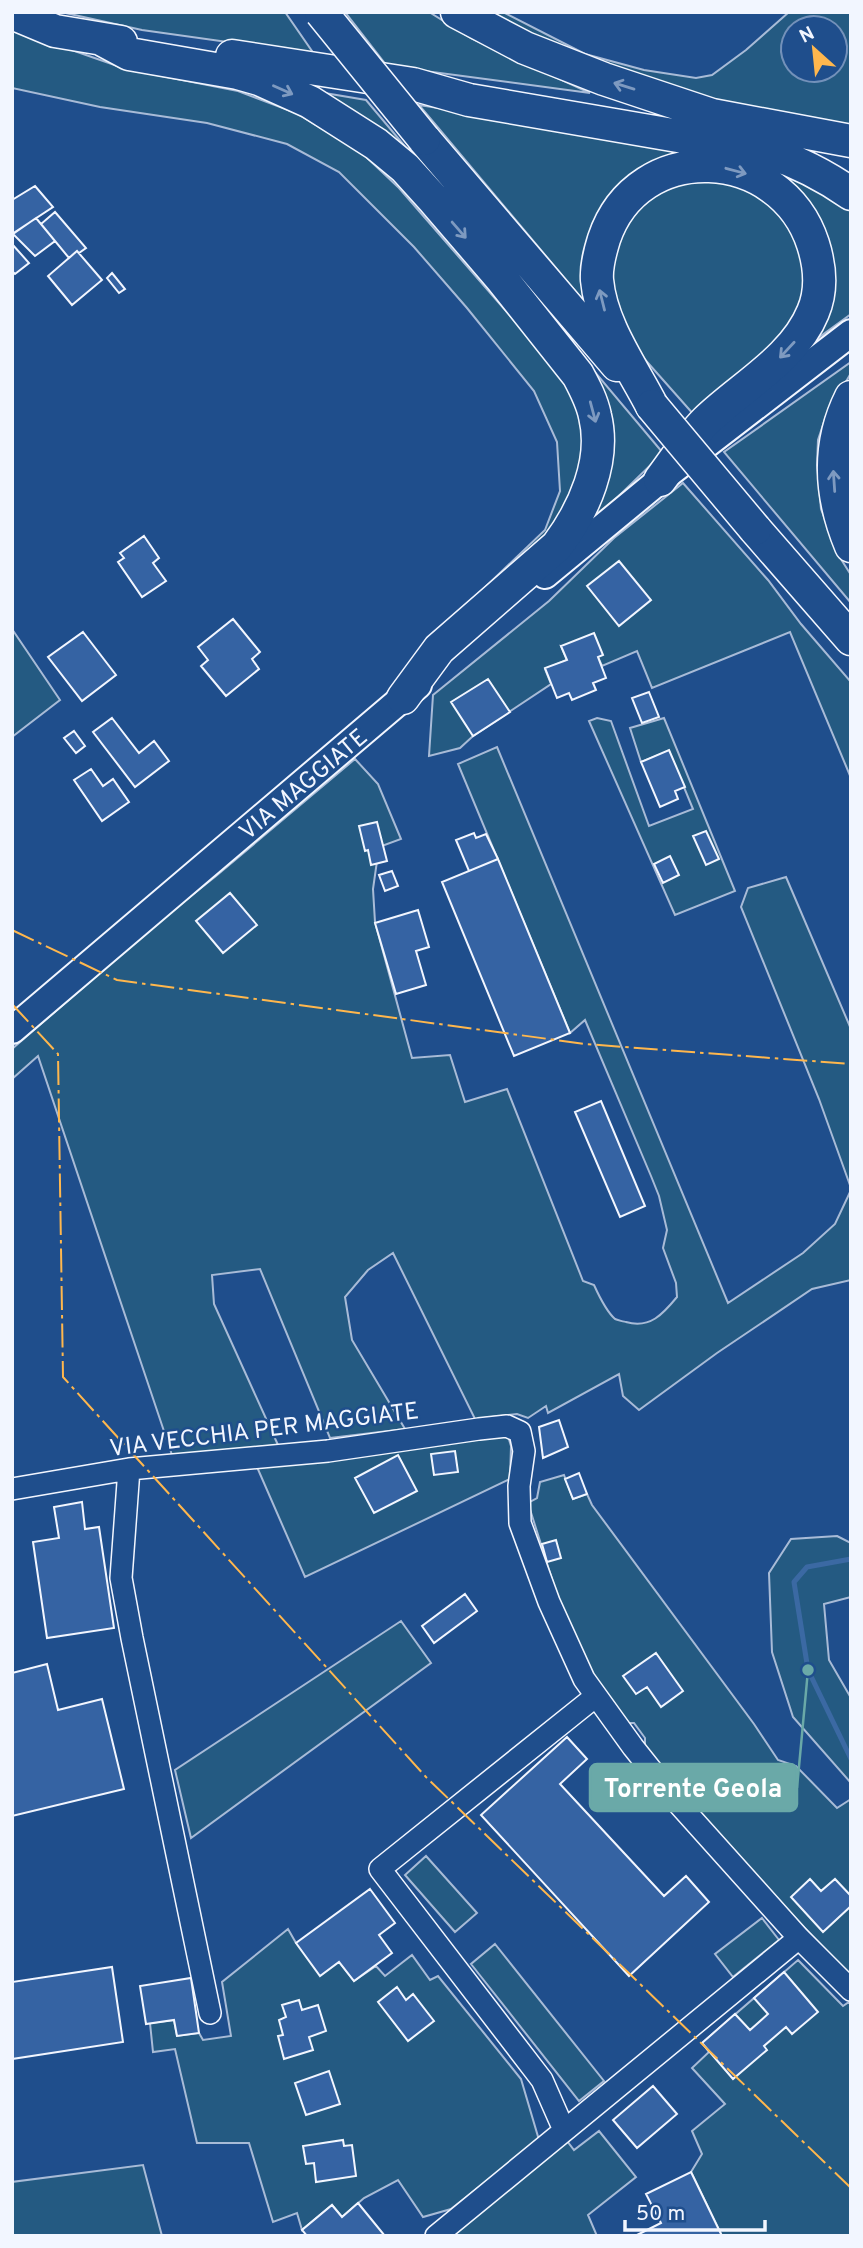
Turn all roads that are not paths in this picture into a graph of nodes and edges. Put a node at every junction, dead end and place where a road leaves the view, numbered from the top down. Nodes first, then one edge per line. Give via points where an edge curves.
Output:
1 (321, 12) edge
2 (457, 12) edge
3 (12, 13) edge
4 (101, 39) junction
5 (413, 84) junction
6 (712, 115) junction
7 (851, 141) edge
8 (851, 194) edge
9 (851, 333) edge
10 (851, 397) edge
11 (652, 406) junction
12 (660, 480) junction
13 (851, 546) edge
14 (851, 639) edge
15 (403, 698) junction
16 (12, 1030) edge
17 (129, 1469) junction
18 (12, 1489) edge
19 (596, 1696) junction
20 (799, 1938) junction
21 (851, 1990) edge
22 (210, 2013) dead end
23 (564, 2130) junction
24 (436, 2236) edge

1 - 11 highway, bridge
6 -> 2 highway via 525,48
3 - 4 highway via 55,31
4 - 5 highway
4 -> 15 highway via 130,54 259,79 310,102 376,144 405,168 501,278 588,393 596,417 596,454 589,492 567,533 439,649
5 - 6 highway via 470,85 665,117
5 - 8 highway via 468,100 765,151 790,159
6 - 7 highway
9 - 12 main road, VIA MAGGIATE
13 -> 10 highway via 836,505 833,465 838,430
11 -> 12 highway via 602,307 597,279 607,229 631,196 666,173 687,167 706,165 745,173 769,184 803,220 814,250 819,283 814,309 792,345 704,424
11 - 14 highway, bridge
12 - 15 main road, VIA MAGGIATE
15 - 16 main road, VIA MAGGIATE
17 - 18 street, VIA VECCHIA PER MAGGIATE
17 - 19 street, VIA VECCHIA PER MAGGIATE via 328,1451 507,1426 520,1432 524,1451 520,1523 549,1602
17 - 22 street via 121,1578
19 - 20 street via 676,1801
19 - 23 street via 380,1869 542,2080
20 - 21 street
20 - 23 street
23 - 24 street

